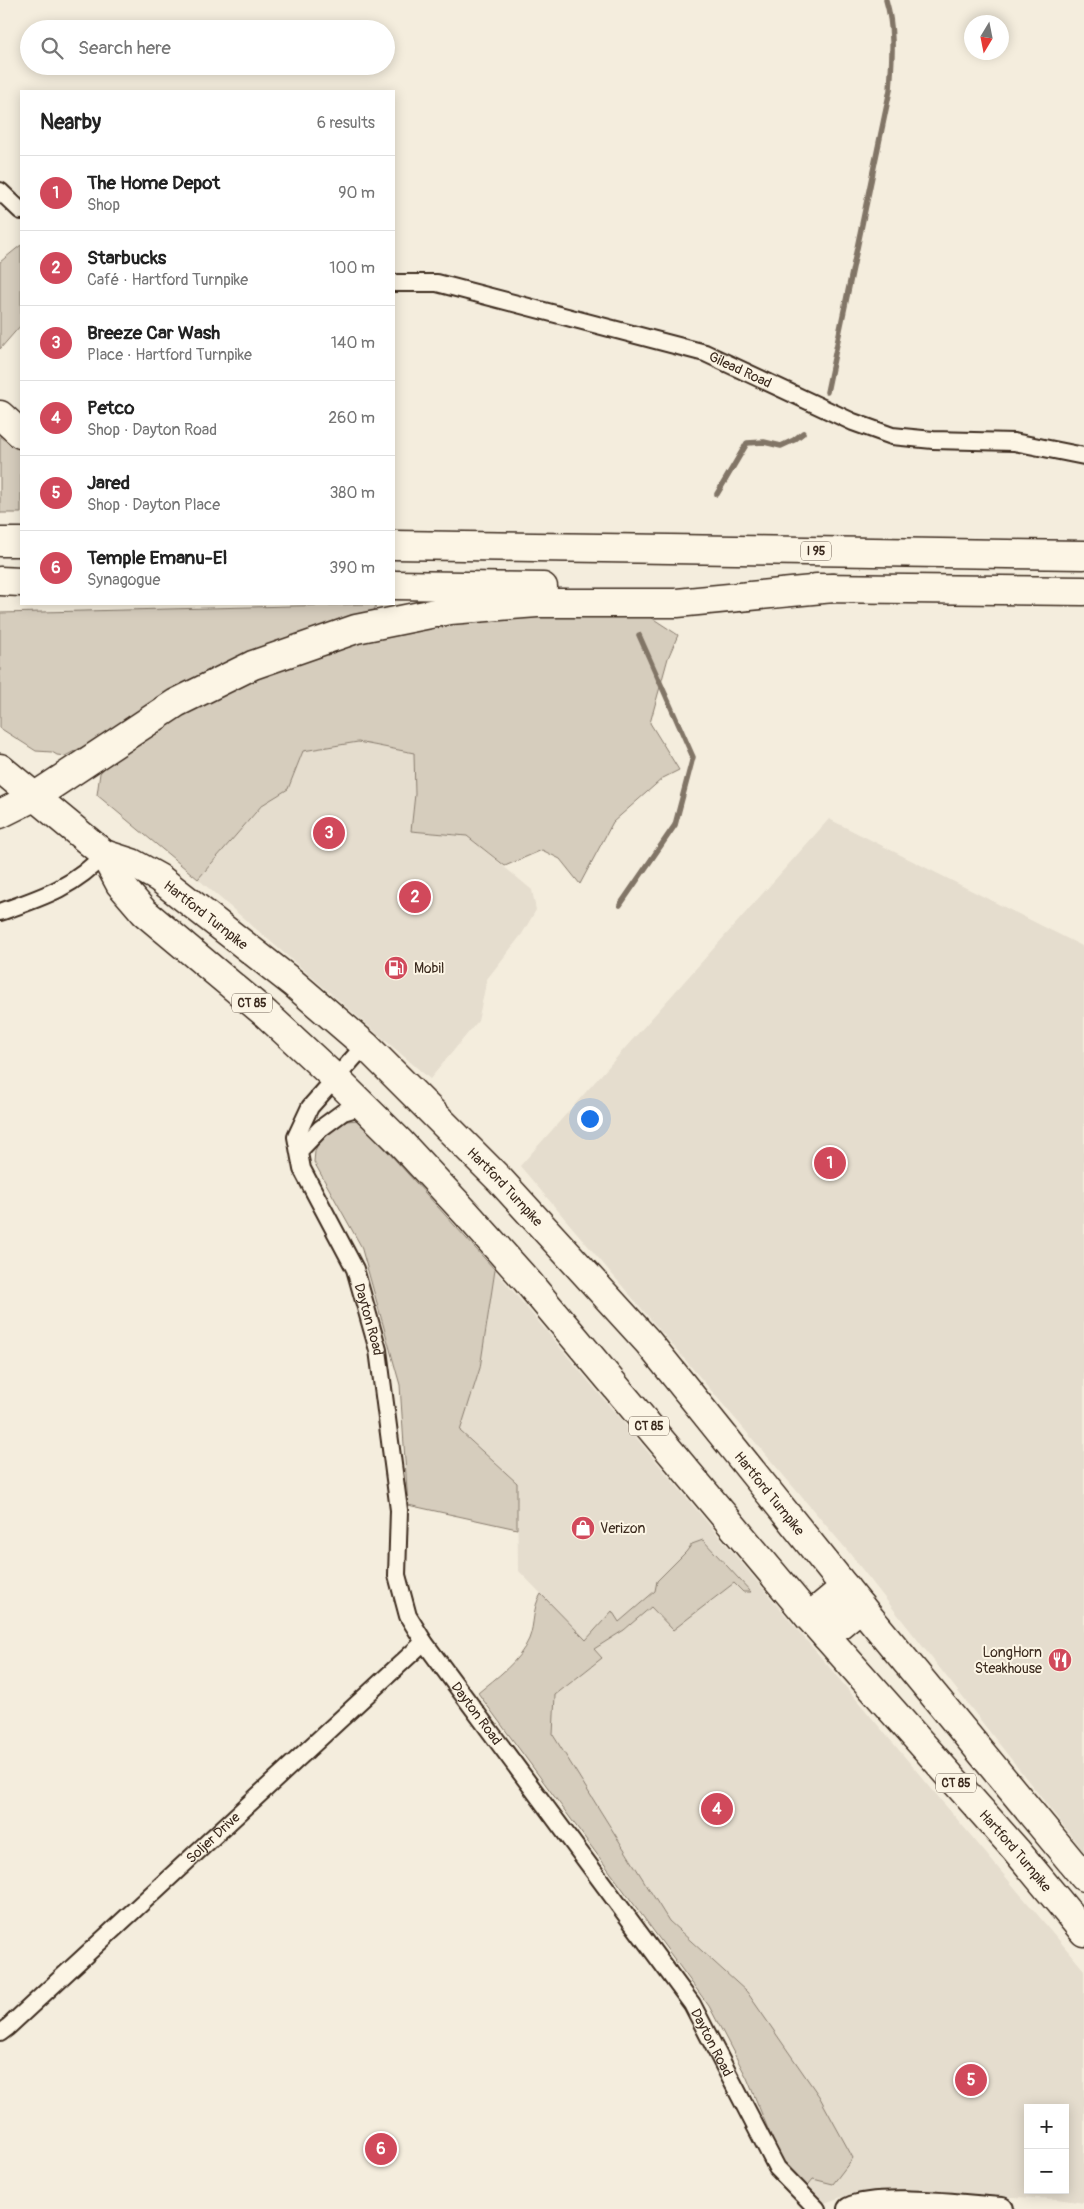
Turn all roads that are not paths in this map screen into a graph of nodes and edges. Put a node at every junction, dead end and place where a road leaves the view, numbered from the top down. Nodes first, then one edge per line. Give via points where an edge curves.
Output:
1 (0, 191) edge
2 (20, 210) edge
3 (395, 283) edge
4 (0, 416) edge
5 (20, 433) edge
6 (1084, 456) edge
7 (395, 532) edge
8 (0, 542) edge
9 (20, 542) edge
10 (395, 545) edge
11 (548, 546) junction
12 (1084, 555) edge
13 (0, 581) edge
14 (20, 582) edge
15 (395, 585) edge
16 (833, 588) junction
17 (1084, 591) edge
18 (0, 768) edge
19 (34, 797) junction
20 (0, 814) edge
21 (104, 854) junction
22 (0, 912) edge
23 (364, 1045) junction
24 (335, 1078) junction
25 (363, 1106) junction
26 (299, 1151) junction
27 (853, 1597) junction
28 (817, 1626) junction
29 (424, 1642) junction
30 (1084, 1877) edge
31 (1084, 1932) edge
32 (0, 2033) edge
33 (817, 2209) edge
34 (850, 2209) edge
35 (1002, 2209) edge

1 - 2 street
3 - 6 street, Gilead Road via 437,283 705,353 853,422 892,436 1014,442
4 - 5 highway
7 - 11 highway
8 - 9 highway
10 - 11 highway, I 95
11 - 12 highway, I 95
13 - 14 highway
15 - 16 highway
16 - 17 highway
16 - 19 highway via 677,603 537,603 450,610 356,629 253,665 176,703
18 - 19 highway, Hartford Turnpike / CT 85
19 - 20 highway
19 - 21 highway, Hartford Turnpike / CT 85
21 - 22 street via 72,883
21 - 23 highway, Hartford Turnpike / CT 85 via 132,863 166,883 293,983
21 - 24 highway, Hartford Turnpike / CT 85 via 120,884 144,912 266,1014
23 - 24 street, Dayton Road
23 - 27 highway, Hartford Turnpike / CT 85 via 500,1180 648,1342
24 - 25 highway, Hartford Turnpike / CT 85
24 - 26 street, Dayton Road via 310,1107 296,1137
25 - 26 street via 343,1112 320,1129
25 - 28 highway, Hartford Turnpike / CT 85 via 527,1281
26 - 29 street, Dayton Road via 302,1169 355,1269 378,1350 399,1510 397,1575 408,1616
27 - 28 highway
27 - 30 highway, Hartford Turnpike / CT 85
28 - 31 highway, Hartford Turnpike / CT 85 via 1016,1850
29 - 32 street, Soljer Drive
29 - 33 street, Dayton Road via 692,2004 777,2168
34 - 35 street via 858,2205 893,2202

